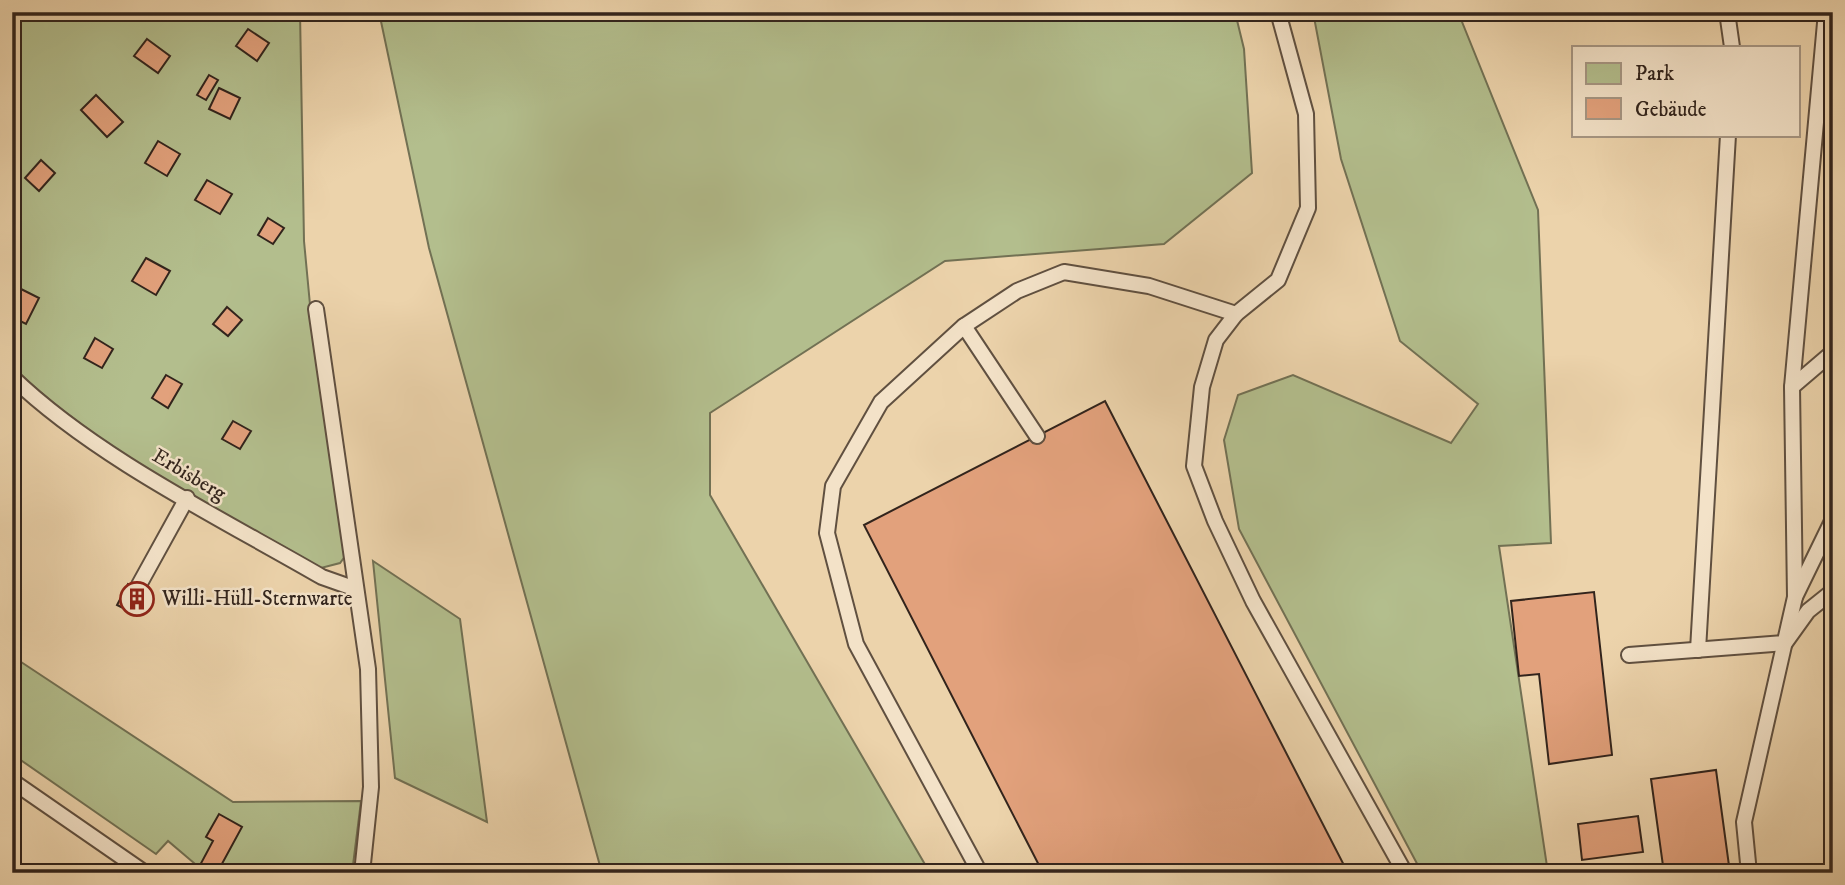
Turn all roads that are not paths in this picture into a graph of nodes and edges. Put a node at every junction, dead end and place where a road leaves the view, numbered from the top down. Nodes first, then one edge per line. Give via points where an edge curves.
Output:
1 (1278, 12) edge
2 (1727, 12) edge
3 (1826, 12) edge
4 (1731, 46) edge
5 (1728, 136) edge
6 (316, 309) dead end
7 (1236, 314) junction
8 (964, 326) junction
9 (1833, 352) edge
10 (12, 377) edge
11 (1792, 387) junction
12 (1037, 436) dead end
13 (187, 498) junction
14 (1833, 519) edge
15 (139, 584) dead end
16 (356, 589) junction
17 (1833, 591) edge
18 (1795, 597) junction
19 (1785, 643) junction
20 (1698, 650) junction
21 (1629, 654) dead end
22 (12, 781) edge
23 (145, 873) edge
24 (362, 873) edge
25 (980, 873) edge
26 (1405, 873) edge
27 (1749, 873) edge

1 - 7 lane via 1306,114 1308,208 1278,280
2 - 4 lane
3 - 11 lane
5 - 20 lane
6 - 16 lane
7 - 8 lane via 1149,286 1064,272 1017,291
7 - 26 lane via 1216,340 1202,387 1194,466 1253,601
8 - 12 lane
8 - 25 lane via 881,402 833,486 827,533 856,644
9 - 11 lane
10 - 13 lane, Erbisberg via 104,448
11 - 18 lane
13 - 15 lane
13 - 16 lane, Erbisberg via 322,577
14 - 18 lane
16 - 24 lane via 368,669 371,731 371,787
17 - 19 lane via 1808,611
18 - 19 lane
19 - 20 lane
19 - 27 lane via 1744,822
20 - 21 lane
22 - 23 lane

